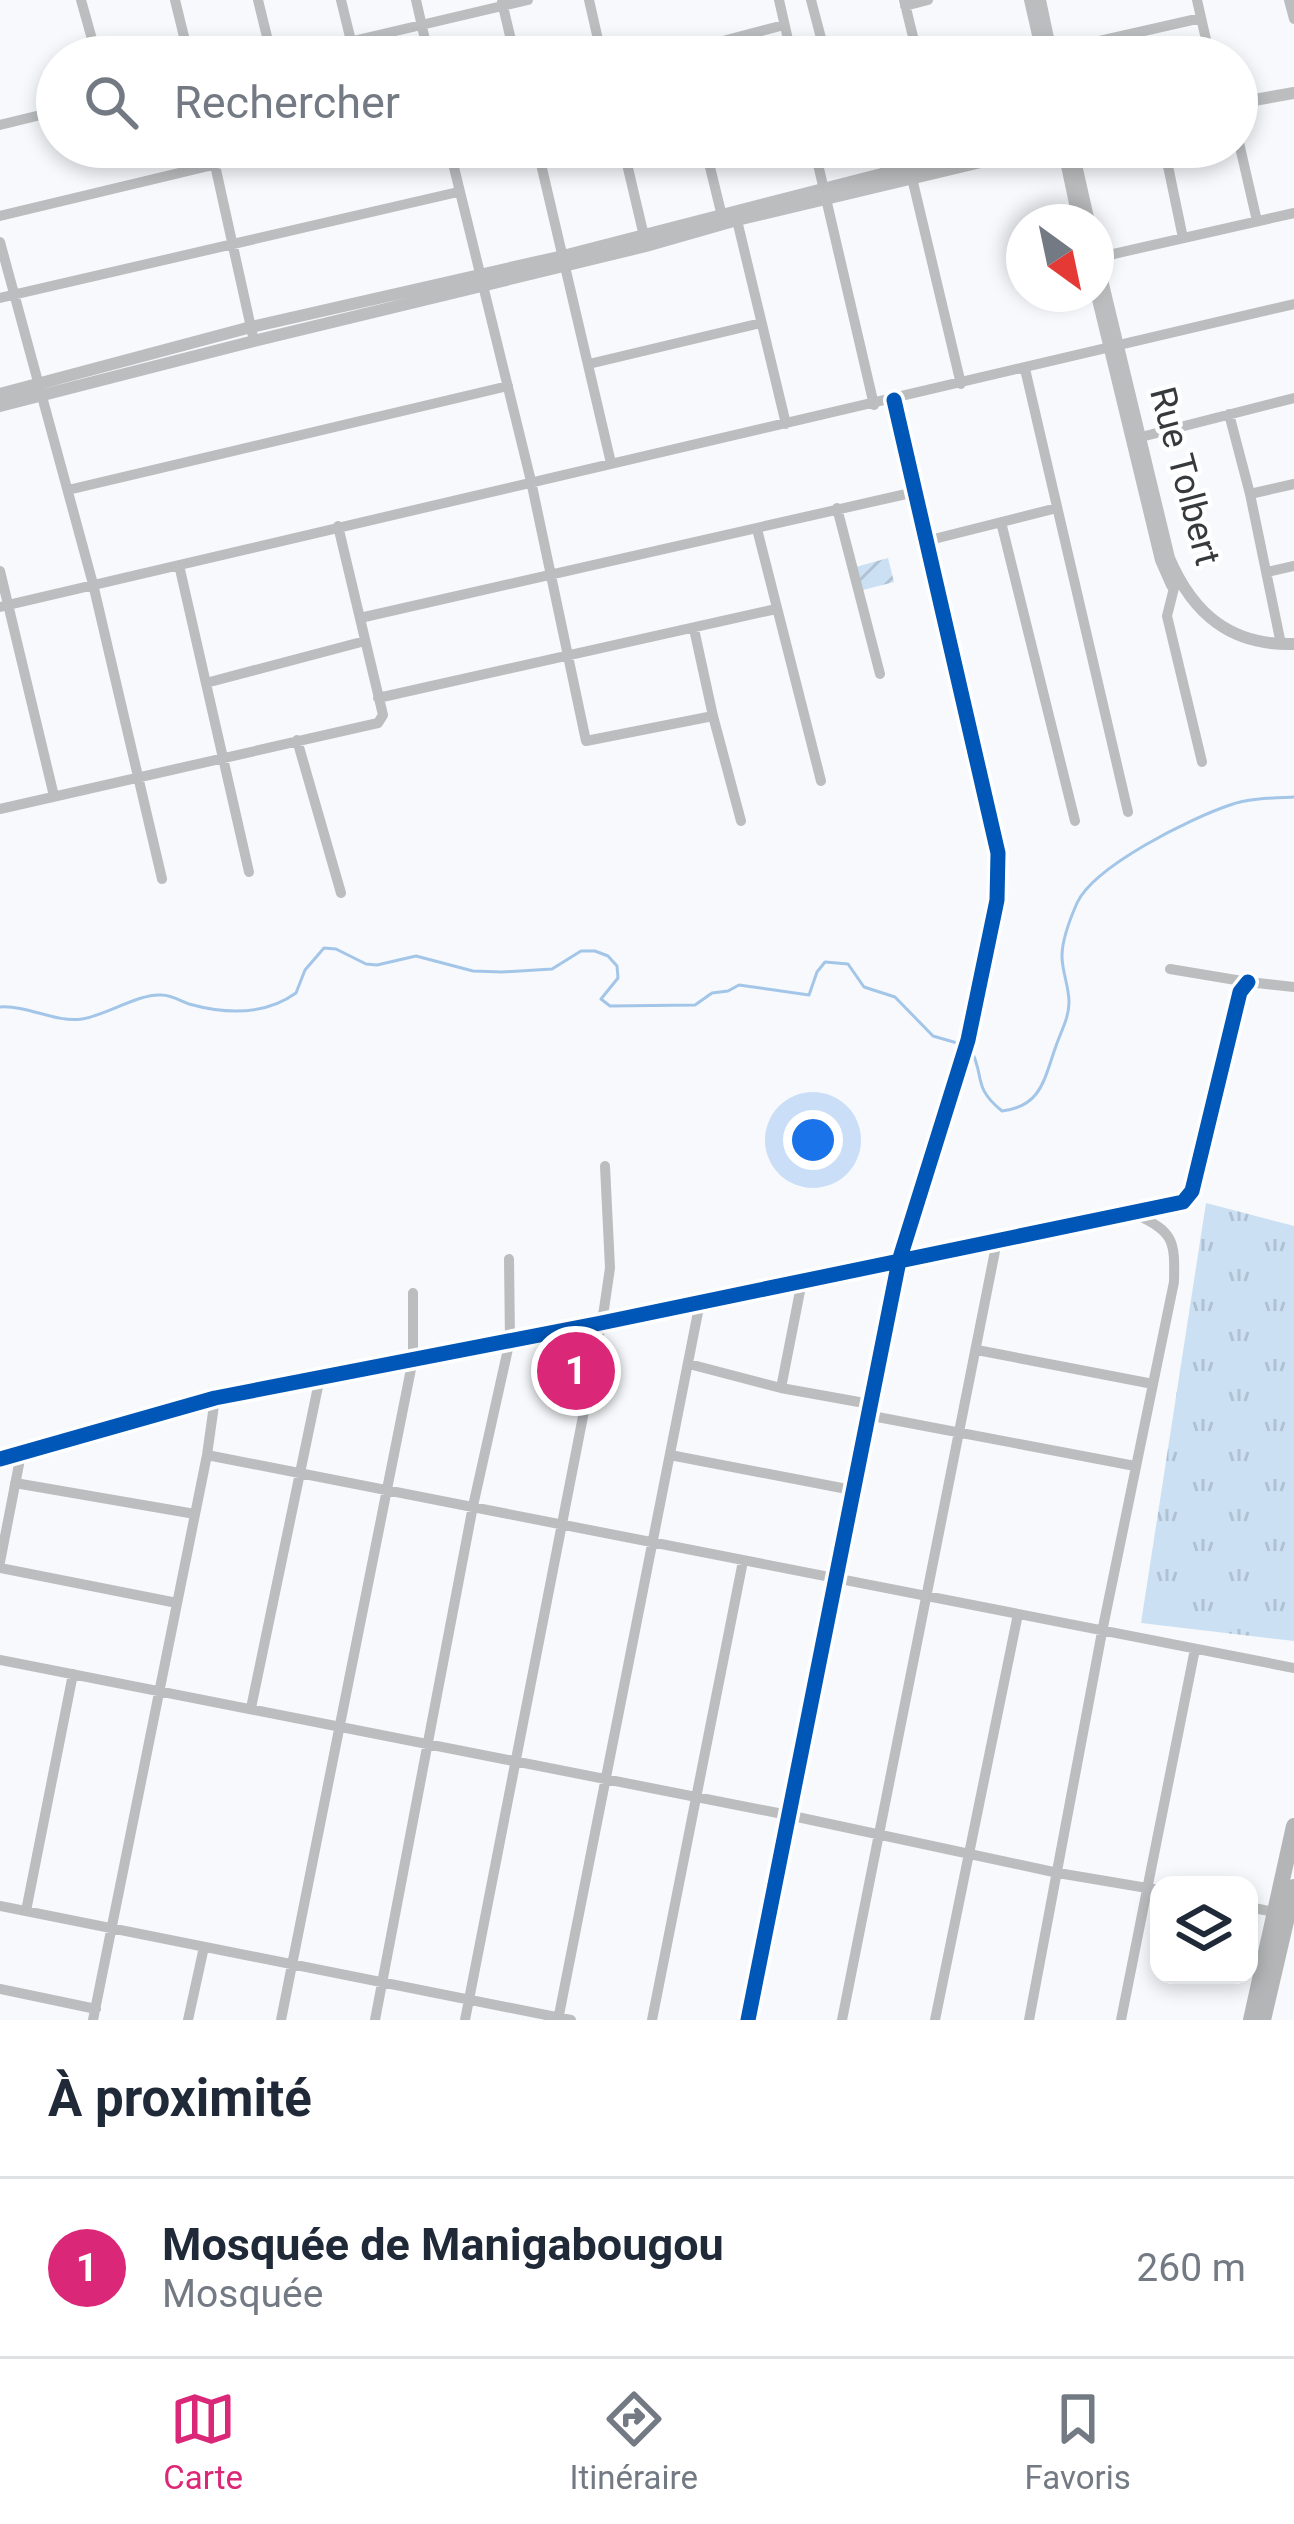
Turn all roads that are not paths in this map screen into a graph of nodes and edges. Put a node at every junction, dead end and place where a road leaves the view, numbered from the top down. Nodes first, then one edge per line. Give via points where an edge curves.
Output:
1 (81, 0) edge
2 (175, 0) edge
3 (258, 0) edge
4 (341, 0) edge
5 (416, 0) edge
6 (527, 0) edge
7 (589, 0) edge
8 (779, 0) edge
9 (811, 0) edge
10 (928, 0) edge
11 (1030, 0) edge
12 (1040, 0) edge
13 (1197, 0) edge
14 (1289, 0) edge
15 (502, 3) edge
16 (904, 3) edge
17 (1201, 18) junction
18 (1294, 19) edge
19 (422, 25) junction
20 (784, 25) junction
21 (91, 36) edge
22 (183, 36) edge
23 (267, 36) edge
24 (350, 36) edge
25 (373, 36) edge
26 (424, 36) edge
27 (510, 36) edge
28 (597, 36) edge
29 (747, 36) edge
30 (787, 36) edge
31 (820, 36) edge
32 (913, 36) edge
33 (1042, 36) edge
34 (1046, 36) edge
35 (1127, 36) edge
36 (1205, 36) edge
37 (1294, 93) edge
38 (1258, 99) edge
39 (36, 117) edge
40 (0, 125) edge
41 (199, 168) edge
42 (217, 168) edge
43 (453, 168) edge
44 (542, 168) edge
45 (628, 168) edge
46 (712, 168) edge
47 (819, 168) edge
48 (913, 168) edge
49 (928, 168) edge
50 (1067, 168) edge
51 (1077, 168) edge
52 (1169, 168) edge
53 (1244, 168) edge
54 (912, 178) junction
55 (458, 192) junction
56 (826, 195) junction
57 (1075, 204) edge
58 (1085, 204) edge
59 (1294, 212) edge
60 (0, 216) edge
61 (730, 217) junction
62 (1256, 221) junction
63 (644, 236) junction
64 (1184, 238) junction
65 (0, 242) edge
66 (234, 244) junction
67 (1114, 253) edge
68 (564, 261) junction
69 (481, 280) junction
70 (6, 296) edge
71 (1294, 304) edge
72 (1103, 312) edge
73 (1107, 312) edge
74 (761, 323) junction
75 (253, 334) junction
76 (1115, 348) junction
77 (589, 364) junction
78 (1025, 369) junction
79 (961, 384) junction
80 (508, 386) junction
81 (40, 390) junction
82 (0, 394) edge
83 (1294, 398) edge
84 (894, 400) junction
85 (874, 405) junction
86 (0, 406) edge
87 (1229, 414) junction
88 (786, 424) junction
89 (1141, 436) junction
90 (611, 463) junction
91 (531, 481) junction
92 (1294, 484) edge
93 (68, 490) junction
94 (915, 492) junction
95 (1250, 494) junction
96 (837, 508) junction
97 (1057, 508) junction
98 (1001, 522) junction
99 (338, 526) junction
100 (757, 529) junction
101 (926, 541) junction
102 (179, 565) junction
103 (1294, 566) edge
104 (0, 571) edge
105 (1267, 572) junction
106 (551, 575) junction
107 (93, 584) junction
108 (1174, 588) junction
109 (4, 606) edge
110 (776, 609) junction
111 (360, 618) junction
112 (694, 629) junction
113 (365, 641) junction
114 (1290, 647) edge
115 (569, 656) junction
116 (880, 674) dead end
117 (206, 683) junction
118 (378, 698) junction
119 (712, 716) junction
120 (297, 740) junction
121 (223, 758) junction
122 (1202, 762) dead end
123 (138, 777) junction
124 (821, 781) dead end
125 (54, 796) junction
126 (0, 809) edge
127 (1128, 812) dead end
128 (741, 821) dead end
129 (1075, 821) dead end
130 (249, 872) dead end
131 (162, 880) dead end
132 (341, 893) dead end
133 (1170, 969) dead end
134 (1248, 982) junction
135 (1294, 987) edge
136 (604, 1166) dead end
137 (1132, 1213) junction
138 (998, 1241) junction
139 (509, 1259) dead end
140 (899, 1261) junction
141 (802, 1281) junction
142 (413, 1293) dead end
143 (700, 1302) junction
144 (601, 1323) junction
145 (510, 1340) junction
146 (977, 1350) junction
147 (413, 1359) junction
148 (689, 1364) junction
149 (320, 1377) junction
150 (1153, 1384) junction
151 (781, 1388) junction
152 (215, 1398) junction
153 (869, 1410) junction
154 (960, 1434) junction
155 (21, 1454) junction
156 (206, 1455) junction
157 (670, 1455) junction
158 (0, 1459) edge
159 (1135, 1466) junction
160 (299, 1474) junction
161 (16, 1484) junction
162 (852, 1490) junction
163 (386, 1491) junction
164 (473, 1507) junction
165 (195, 1514) junction
166 (562, 1525) junction
167 (652, 1542) junction
168 (743, 1561) junction
169 (0, 1565) edge
170 (834, 1579) junction
171 (927, 1597) junction
172 (176, 1603) junction
173 (1018, 1614) junction
174 (1102, 1632) junction
175 (1195, 1649) junction
176 (0, 1660) edge
177 (1294, 1668) edge
178 (73, 1674) junction
179 (159, 1691) junction
180 (251, 1708) junction
181 (338, 1727) junction
182 (427, 1745) junction
183 (515, 1762) junction
184 (606, 1780) junction
185 (696, 1799) junction
186 (788, 1815) junction
187 (1293, 1832) edge
188 (878, 1833) junction
189 (967, 1852) junction
190 (1058, 1873) junction
191 (1155, 1876) edge
192 (1294, 1887) edge
193 (1150, 1888) edge
194 (1150, 1901) edge
195 (0, 1906) edge
196 (1258, 1909) edge
197 (26, 1911) junction
198 (1282, 1913) junction
199 (112, 1928) junction
200 (204, 1947) junction
201 (292, 1964) junction
202 (382, 1982) junction
203 (0, 1989) edge
204 (469, 2000) junction
205 (94, 2014) edge
206 (562, 2019) edge
207 (188, 2020) edge
208 (281, 2020) edge
209 (375, 2020) edge
210 (465, 2020) edge
211 (652, 2020) edge
212 (748, 2020) edge
213 (842, 2020) edge
214 (935, 2020) edge
215 (1029, 2020) edge
216 (1121, 2020) edge
217 (1251, 2020) edge
218 (1263, 2020) edge

1 - 21 street
2 - 22 street
3 - 23 street
4 - 24 street
5 - 19 street
6 - 15 street
7 - 28 street
8 - 20 street
9 - 31 street
10 - 16 street
11 - 33 street
12 - 34 street
13 - 17 street
14 - 18 street
15 - 19 street
15 - 27 street
16 - 32 street
17 - 35 street
17 - 36 street
19 - 25 street
19 - 26 street
20 - 29 street
20 - 30 street
37 - 38 street
39 - 40 street
41 - 60 street
42 - 66 street
43 - 55 street
44 - 68 street
45 - 63 street
46 - 61 street
47 - 56 street
48 - 56 street
49 - 54 street
50 - 57 street
51 - 58 street
52 - 64 street
53 - 62 street
54 - 56 street
54 - 79 street
55 - 66 street
55 - 69 street
56 - 61 street
56 - 85 street
59 - 62 street
61 - 63 street
61 - 68 street
61 - 74 street
62 - 64 street
63 - 68 street
64 - 67 street
65 - 70 street
66 - 70 street
66 - 75 street
68 - 69 street
68 - 77 street
69 - 75 street
69 - 80 street
70 - 81 street
71 - 76 street
72 - 76 street, Rue Tolbert
73 - 76 street, Rue Tolbert
74 - 77 street
74 - 88 street
75 - 81 street
76 - 78 street
76 - 89 street, Rue Tolbert
76 - 108 street, Rue Tolbert
77 - 90 street
78 - 79 street
78 - 97 street
79 - 84 street
80 - 91 street
80 - 93 street
81 - 82 street
81 - 86 street
81 - 93 street
83 - 87 street
84 - 85 street
84 - 94 street
85 - 88 street
87 - 89 street
87 - 95 street
88 - 90 street
89 - 114 street, Rue Tolbert via 1181,585 1227,630
90 - 91 street
91 - 99 street
91 - 106 street
92 - 95 street
93 - 107 street
94 - 96 street
94 - 101 street
95 - 105 street
96 - 100 street
96 - 116 street
97 - 98 street
97 - 127 street
98 - 101 street
98 - 129 street
99 - 102 street
99 - 111 street
100 - 106 street
100 - 110 street
101 - 140 street via 998,853 997,900 968,1040
102 - 107 street
102 - 117 street
103 - 105 street
104 - 109 street
105 - 114 street
106 - 111 street
106 - 115 street
107 - 109 street
107 - 123 street
108 - 114 street, Rue Tolbert via 1225,638
108 - 122 street via 1167,616
109 - 125 street
110 - 112 street
110 - 124 street
111 - 113 street
112 - 115 street
112 - 119 street
113 - 117 street
113 - 118 street
115 - 118 street
115 - 119 street via 586,741
117 - 121 street
118 - 120 street via 378,723
119 - 128 street
120 - 121 street
120 - 132 street
121 - 123 street
121 - 130 street
123 - 125 street
123 - 131 street
125 - 126 street
133 - 134 street
134 - 135 street
134 - 137 street via 1192,1191 1183,1202
136 - 144 street via 610,1268
137 - 138 street
137 - 150 street via 1160,1226 1174,1252
138 - 140 street
138 - 146 street
139 - 145 street
140 - 141 street
140 - 153 street
141 - 143 street
141 - 151 street
142 - 147 street
143 - 144 street
143 - 148 street
144 - 145 street
144 - 166 street
145 - 147 street
145 - 164 street
146 - 150 street
146 - 154 street
147 - 149 street
147 - 163 street
148 - 151 street
148 - 157 street
149 - 152 street
149 - 160 street
150 - 159 street
151 - 153 street
152 - 155 street
152 - 156 street
153 - 154 street
153 - 162 street
154 - 159 street
154 - 171 street
155 - 158 street
155 - 161 street
156 - 160 street
156 - 165 street
157 - 162 street
157 - 167 street
159 - 174 street
160 - 163 street
160 - 180 street
161 - 165 street
161 - 169 street
162 - 170 street
163 - 164 street
163 - 181 street
164 - 166 street
164 - 182 street
165 - 172 street
166 - 167 street
166 - 183 street
167 - 168 street
167 - 184 street
168 - 170 street
168 - 185 street
169 - 172 street
170 - 171 street
170 - 186 street
171 - 173 street
171 - 188 street
172 - 179 street
173 - 174 street
173 - 189 street
174 - 175 street
174 - 190 street
175 - 177 street
175 - 191 street
176 - 178 street
178 - 179 street
178 - 197 street
179 - 180 street
179 - 199 street
180 - 181 street
181 - 182 street
181 - 201 street
182 - 183 street
182 - 202 street
183 - 184 street
183 - 204 street
184 - 185 street
184 - 206 street
185 - 186 street
185 - 211 street
186 - 188 street
186 - 212 street
187 - 198 main road
188 - 189 street
188 - 213 street
189 - 190 street
189 - 214 street
190 - 193 street
190 - 215 street
192 - 198 main road
194 - 216 street
195 - 197 street
196 - 198 street
197 - 199 street
198 - 217 main road
198 - 218 main road
199 - 200 street
199 - 205 street
200 - 201 street
200 - 207 street
201 - 202 street
201 - 208 street
202 - 204 street
202 - 209 street
203 - 205 street
204 - 206 street
204 - 210 street

